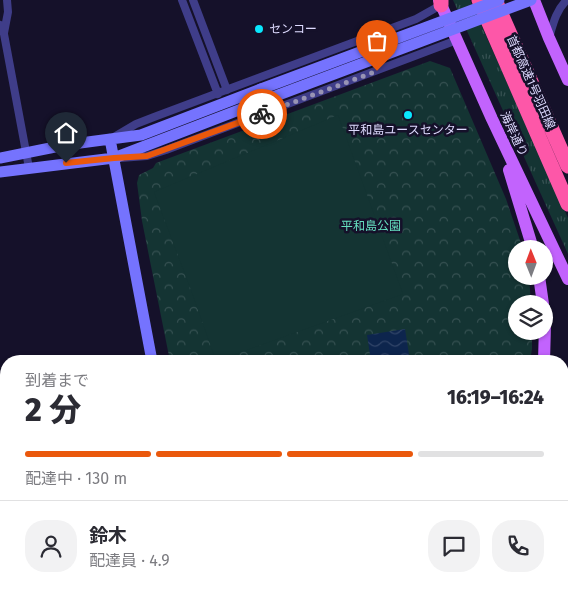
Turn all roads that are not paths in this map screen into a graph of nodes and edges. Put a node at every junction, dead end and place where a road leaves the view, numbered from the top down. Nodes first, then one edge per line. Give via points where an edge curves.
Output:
1 (7, 0) edge
2 (182, 0) edge
3 (193, 0) edge
4 (479, 0) edge
5 (497, 0) edge
6 (532, 0) edge
7 (566, 0) edge
8 (440, 2) edge
9 (0, 25) edge
10 (4, 34) junction
11 (549, 38) junction
12 (457, 40) junction
13 (568, 80) edge
14 (227, 90) junction
15 (218, 94) junction
16 (263, 95) junction
17 (492, 119) junction
18 (110, 139) junction
19 (26, 152) junction
20 (0, 158) edge
21 (114, 158) junction
22 (568, 166) edge
23 (29, 168) junction
24 (0, 172) edge
25 (568, 204) edge
26 (530, 240) edge
27 (568, 278) edge
28 (545, 340) edge
29 (151, 355) edge
30 (544, 355) edge

1 - 10 street
2 - 15 street
3 - 14 street
4 - 25 highway, 首都高速1号羽田線
5 - 16 street, bridge
5 - 22 highway, 首都高速1号羽田線
6 - 11 main road
6 - 16 street, bridge
7 - 11 street via 556,13
8 - 12 main road, 海岸通り
8 - 14 street via 416,19
9 - 10 street
10 - 19 street
11 - 13 main road
12 - 17 main road, 海岸通り
12 - 21 street via 166,150 147,156
14 - 15 street
15 - 18 street via 136,124
16 - 18 street via 140,135
16 - 21 street
17 - 26 main road
17 - 27 main road, 海岸通り
18 - 19 street
18 - 21 street
19 - 20 street
19 - 23 street
21 - 23 street
21 - 29 street
23 - 24 street
28 - 30 main road

